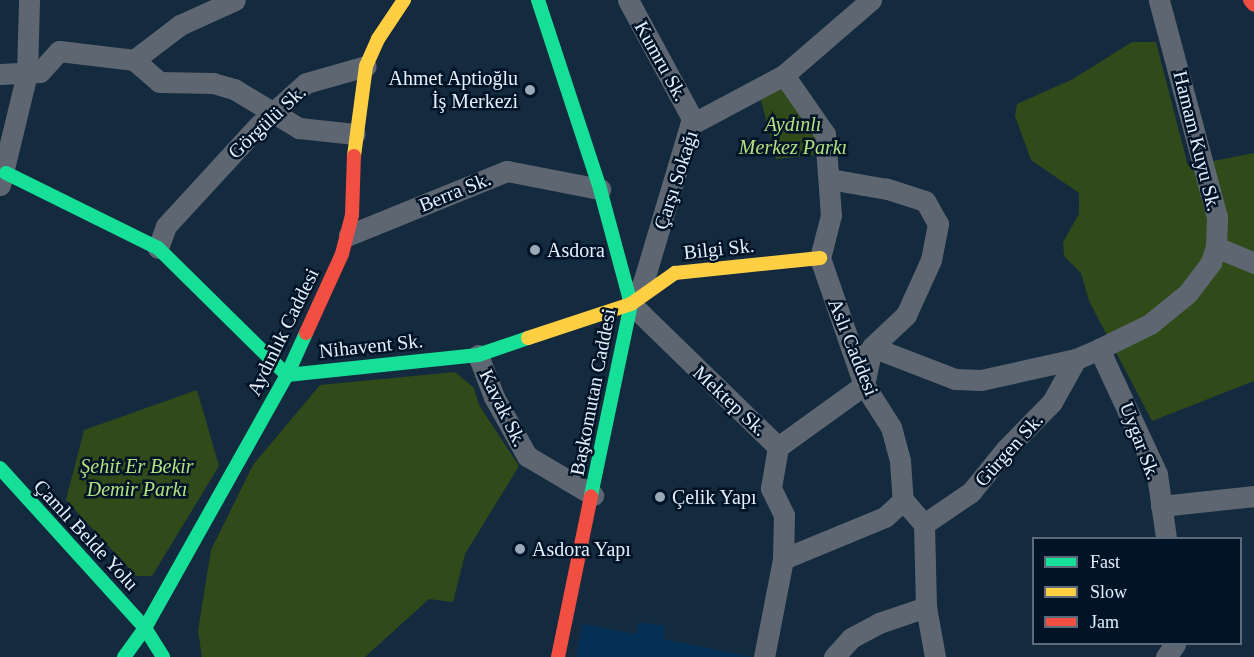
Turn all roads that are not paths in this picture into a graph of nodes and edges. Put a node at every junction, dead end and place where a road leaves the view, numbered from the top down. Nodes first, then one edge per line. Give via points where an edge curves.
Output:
1 (29, 0) edge
2 (235, 0) edge
3 (404, 0) edge
4 (538, 0) edge
5 (628, 0) edge
6 (871, 0) edge
7 (1159, 0) edge
8 (1250, 0) edge
9 (1254, 5) edge
10 (134, 60) junction
11 (366, 66) junction
12 (27, 73) junction
13 (0, 74) edge
14 (784, 75) junction
15 (273, 112) junction
16 (694, 122) junction
17 (355, 134) junction
18 (3, 179) edge
19 (829, 179) junction
20 (600, 189) junction
21 (349, 235) junction
22 (1216, 247) junction
23 (158, 248) junction
24 (820, 258) junction
25 (1254, 263) edge
26 (631, 304) junction
27 (872, 347) junction
28 (1099, 349) junction
29 (478, 355) junction
30 (1076, 359) junction
31 (287, 375) junction
32 (864, 385) junction
33 (778, 447) junction
34 (0, 468) edge
35 (593, 495) junction
36 (1254, 496) edge
37 (903, 500) junction
38 (1161, 506) junction
39 (924, 524) junction
40 (1166, 537) edge
41 (783, 560) junction
42 (926, 607) junction
43 (145, 628) junction
44 (124, 657) edge
45 (162, 657) edge
46 (558, 657) edge
47 (764, 657) edge
48 (834, 657) edge
49 (935, 657) edge

1 - 12 street
2 - 10 street via 180,25
3 - 11 street, Aydınlık Caddesi via 378,39
4 - 20 street, Başkomutan Caddesi
5 - 16 street, Kumru Sk.
6 - 14 street, Çarşı Sokağı
7 - 22 street, Hamam Kuyu Sk. via 1203,155 1217,217
8 - 9 street
10 - 12 street via 59,51 40,72
10 - 15 street via 159,82 213,83 234,89
11 - 15 street, Görgülü Sk. via 306,83
11 - 17 street, Aydınlık Caddesi
12 - 13 street
12 - 18 street
14 - 16 street, Çarşı Sokağı
14 - 19 street via 825,134
15 - 17 street via 298,128
15 - 23 street, Görgülü Sk. via 166,226
16 - 26 street, Çarşı Sokağı via 643,283
17 - 21 street, Aydınlık Caddesi
18 - 23 street
19 - 24 street via 831,215
19 - 27 street via 887,189 925,201 938,224 930,260 906,315
20 - 21 street, Berra Sk. via 507,171
20 - 26 street, Başkomutan Caddesi
21 - 31 street, Aydınlık Caddesi
22 - 25 street
22 - 28 street, Hamam Kuyu Sk. via 1202,275 1172,310
23 - 31 street
24 - 26 street, Bilgi Sk. via 675,273
24 - 32 street, Aslı Caddesi
26 - 29 street, Nihavent Sk.
26 - 33 street, Mektep Sk.
26 - 35 street, Başkomutan Caddesi
27 - 30 street, Hamam Kuyu Sk. via 968,382
27 - 32 street
28 - 30 street, Hamam Kuyu Sk.
28 - 38 street, Uygar Sk. via 1157,474
29 - 31 street, Nihavent Sk.
29 - 35 street, Kavak Sk. via 494,397 527,456
30 - 39 street, Gürgen Sk. via 1052,402 971,492
31 - 43 street, Aydınlık Caddesi
32 - 33 street
32 - 37 street, Aslı Caddesi via 891,427 900,461
33 - 41 street, Mektep Sk. via 771,488 784,515
34 - 43 street, Çamlı Belde Yolu
35 - 46 street, Başkomutan Caddesi
36 - 38 street
37 - 39 street
37 - 41 street via 885,517
38 - 40 street, Uygar Sk.
39 - 42 street
41 - 47 street, Mektep Sk.
42 - 48 street via 861,633
42 - 49 street
43 - 44 street, Aydınlık Caddesi
43 - 45 street, Çamlı Belde Yolu

